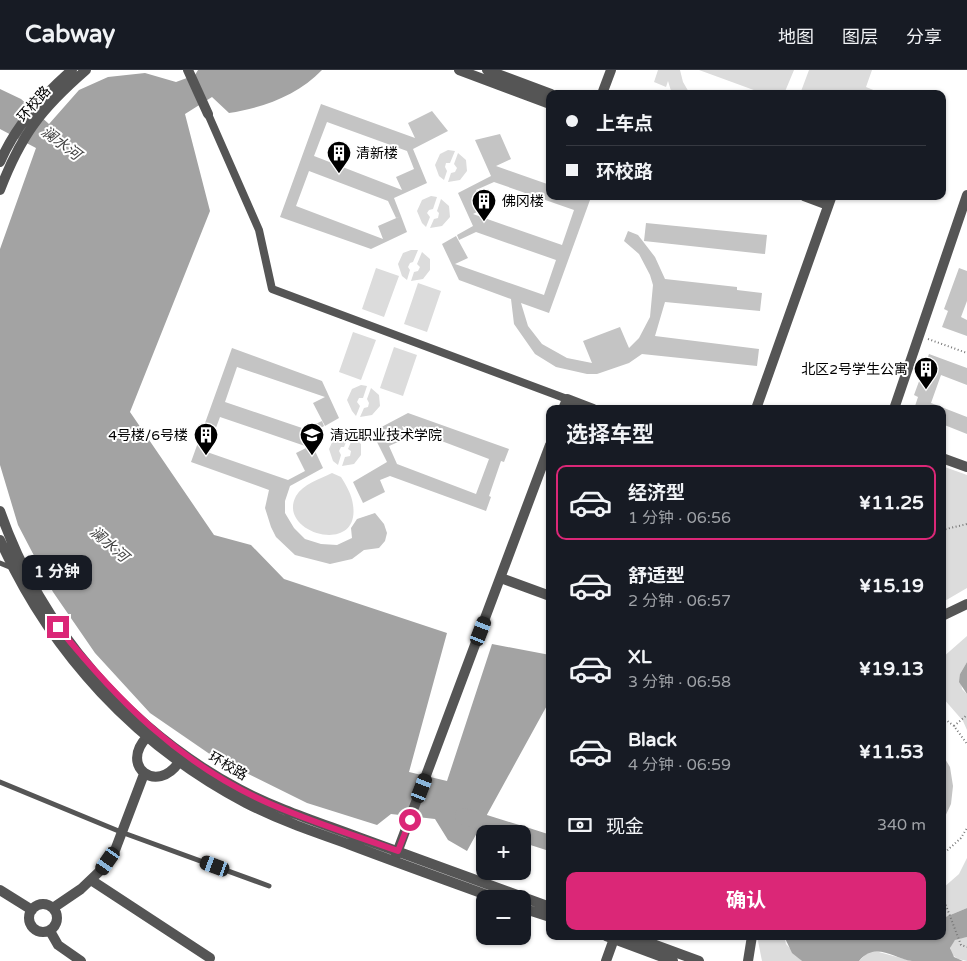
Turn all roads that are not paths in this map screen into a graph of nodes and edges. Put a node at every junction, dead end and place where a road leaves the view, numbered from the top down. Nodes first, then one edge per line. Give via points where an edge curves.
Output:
1 (72, 70) edge
2 (86, 70) edge
3 (459, 70) edge
4 (487, 70) edge
5 (610, 70) edge
6 (189, 71) edge
7 (603, 90) edge
8 (546, 92) edge
9 (546, 103) edge
10 (37, 110) junction
11 (208, 114) joint
12 (17, 139) junction
13 (0, 162) edge
14 (0, 190) edge
15 (967, 195) edge
16 (830, 200) edge
17 (565, 404) edge
18 (757, 405) edge
19 (895, 405) edge
20 (546, 456) edge
21 (946, 459) edge
22 (967, 467) edge
23 (0, 511) edge
24 (0, 540) edge
25 (0, 563) edge
26 (12, 568) junction
27 (500, 578) junction
28 (546, 595) edge
29 (967, 604) edge
30 (946, 614) edge
31 (147, 738) junction
32 (179, 762) junction
33 (144, 774) junction
34 (0, 782) edge
35 (120, 832) junction
36 (396, 856) junction
37 (91, 880) junction
38 (269, 886) dead end
39 (0, 890) edge
40 (477, 890) edge
41 (546, 906) edge
42 (53, 908) junction
43 (32, 910) junction
44 (531, 911) edge
45 (546, 916) edge
46 (50, 931) junction
47 (611, 940) edge
48 (620, 940) edge
49 (640, 940) edge
50 (751, 940) edge
51 (210, 958) dead end
52 (685, 959) edge
53 (81, 961) edge
54 (606, 961) edge
55 (673, 961) edge
56 (699, 961) edge
57 (748, 961) edge

1 - 10 street, 环校路
2 - 10 street, 环校路
3 - 9 street
4 - 8 street
5 - 7 street
6 - 11 street
10 - 12 street, 环校路
11 - 17 street via 259,230 272,289
12 - 13 street, 环校路
12 - 14 street, 环校路
15 - 19 street
16 - 18 street
20 - 27 street
21 - 22 street
23 - 36 street, 环校路 via 28,580 58,627 102,680 144,723 186,757 239,789
24 - 26 street, 环校路
25 - 26 lane
26 - 31 street, 环校路 via 67,654
27 - 28 street
27 - 36 street
29 - 30 street
31 - 32 street, 环校路
31 - 33 street via 137,759
32 - 33 street via 166,776
32 - 36 street, 环校路 via 248,804 304,828
33 - 35 street
34 - 35 lane
35 - 37 street via 114,853
35 - 38 lane
36 - 40 street, 环校路
36 - 41 street, 环校路
37 - 42 street
37 - 51 street
39 - 43 street
42 - 43 street via 44,904
42 - 46 street via 57,920
43 - 46 street via 29,919 32,927 41,932
44 - 45 street
46 - 53 street via 58,945
47 - 54 street
48 - 55 street
49 - 52 street
50 - 57 street
52 - 56 street

